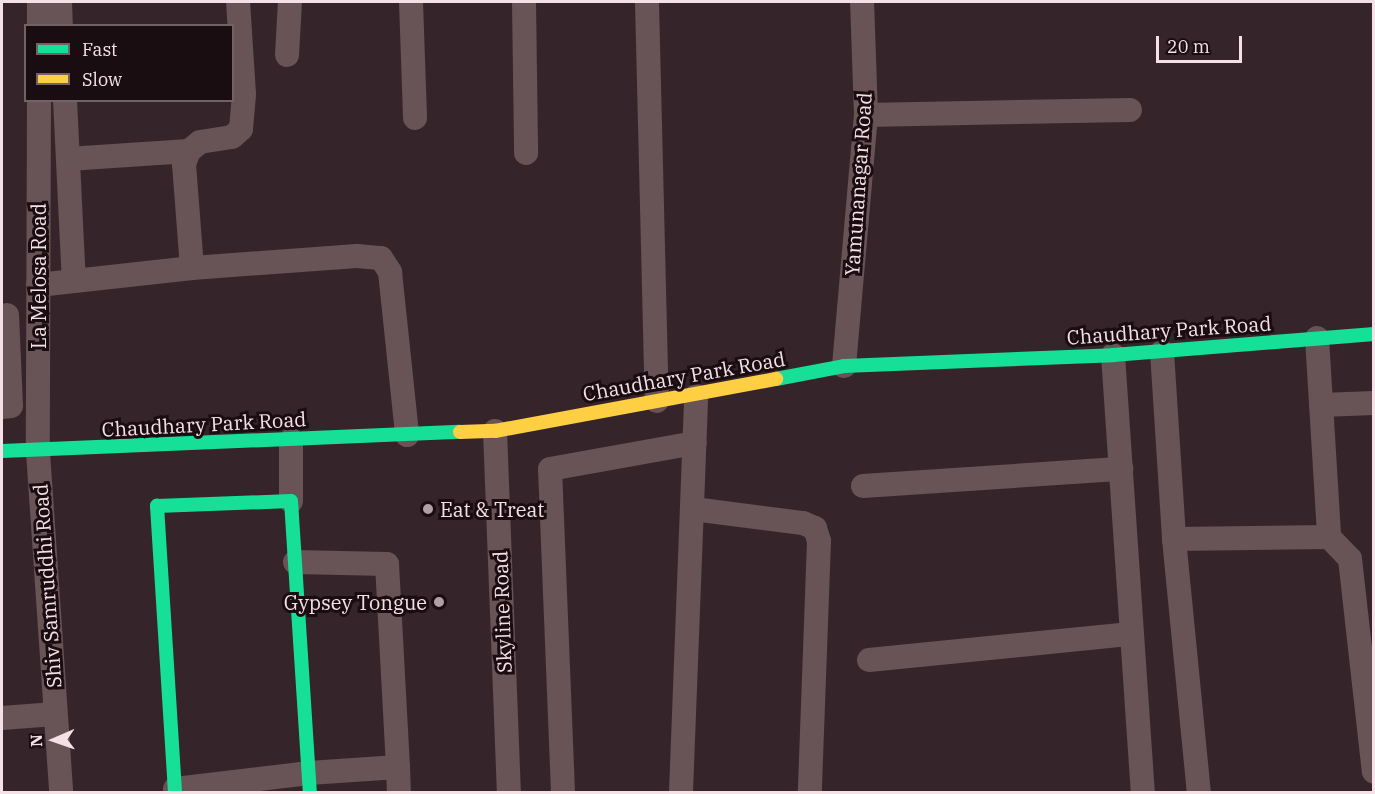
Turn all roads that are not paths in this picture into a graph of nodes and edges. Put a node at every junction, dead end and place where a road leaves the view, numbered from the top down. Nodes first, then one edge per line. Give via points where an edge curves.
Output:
1 (39, 2) edge
2 (60, 2) edge
3 (238, 2) edge
4 (290, 2) edge
5 (411, 2) edge
6 (524, 2) edge
7 (648, 2) edge
8 (862, 2) edge
9 (39, 24) edge
10 (61, 24) edge
11 (287, 55) dead end
12 (39, 102) edge
13 (65, 102) edge
14 (1130, 110) dead end
15 (866, 115) junction
16 (415, 118) dead end
17 (189, 151) junction
18 (526, 153) dead end
19 (68, 159) junction
20 (192, 268) junction
21 (74, 281) junction
22 (39, 285) junction
23 (7, 315) dead end
24 (1374, 334) edge
25 (1317, 338) junction
26 (1162, 352) junction
27 (1113, 355) junction
28 (844, 366) junction
29 (696, 396) junction
30 (657, 400) junction
31 (1374, 403) edge
32 (1321, 405) junction
33 (2, 407) edge
34 (495, 431) junction
35 (406, 435) junction
36 (291, 440) junction
37 (695, 443) junction
38 (2, 451) edge
39 (38, 452) junction
40 (1121, 469) junction
41 (863, 486) dead end
42 (291, 501) junction
43 (693, 509) junction
44 (1329, 537) junction
45 (1174, 539) junction
46 (295, 562) junction
47 (1131, 634) junction
48 (869, 660) dead end
49 (55, 714) junction
50 (2, 718) edge
51 (398, 767) junction
52 (1374, 772) edge
53 (310, 783) edge
54 (175, 791) edge
55 (61, 792) edge
56 (399, 792) edge
57 (509, 792) edge
58 (563, 792) edge
59 (681, 792) edge
60 (810, 792) edge
61 (1143, 792) edge
62 (1199, 792) edge

1 - 9 street
2 - 10 street
3 - 17 street via 244,94 241,129 232,137 200,142
4 - 11 street
5 - 16 street
6 - 18 street
7 - 30 street
8 - 15 street, Yamunanagar Road
12 - 22 street, La Melosa Road
13 - 19 street
14 - 15 street
15 - 28 street, Yamunanagar Road
17 - 19 street
17 - 20 street via 184,164
19 - 21 street
20 - 21 street
20 - 35 street via 357,256 381,258 390,272
21 - 22 street
22 - 39 street, La Melosa Road
23 - 33 street via 11,406
24 - 25 street, Chaudhary Park Road
25 - 26 street, Chaudhary Park Road
25 - 32 street
26 - 27 street, Chaudhary Park Road
26 - 45 street
27 - 28 street, Chaudhary Park Road
27 - 40 street
28 - 29 street, Chaudhary Park Road
29 - 30 street, Chaudhary Park Road
29 - 37 street
30 - 34 street, Chaudhary Park Road
31 - 32 street
32 - 44 street
34 - 35 street, Chaudhary Park Road
34 - 57 street, Skyline Road
35 - 36 street, Chaudhary Park Road
36 - 39 street, Chaudhary Park Road
36 - 42 street
37 - 43 street
37 - 58 street via 550,469
38 - 39 street, Chaudhary Park Road
39 - 49 street, Shiv Samruddhi Road
40 - 41 street
40 - 47 street
42 - 46 street
42 - 54 street via 157,506
43 - 59 street
43 - 60 street via 803,523 814,528 819,541
44 - 45 street
44 - 52 street via 1350,559
45 - 62 street
46 - 51 street via 387,564
46 - 53 street
47 - 48 street
47 - 61 street
49 - 50 street
49 - 55 street, Shiv Samruddhi Road
51 - 53 street
51 - 56 street
53 - 54 street

